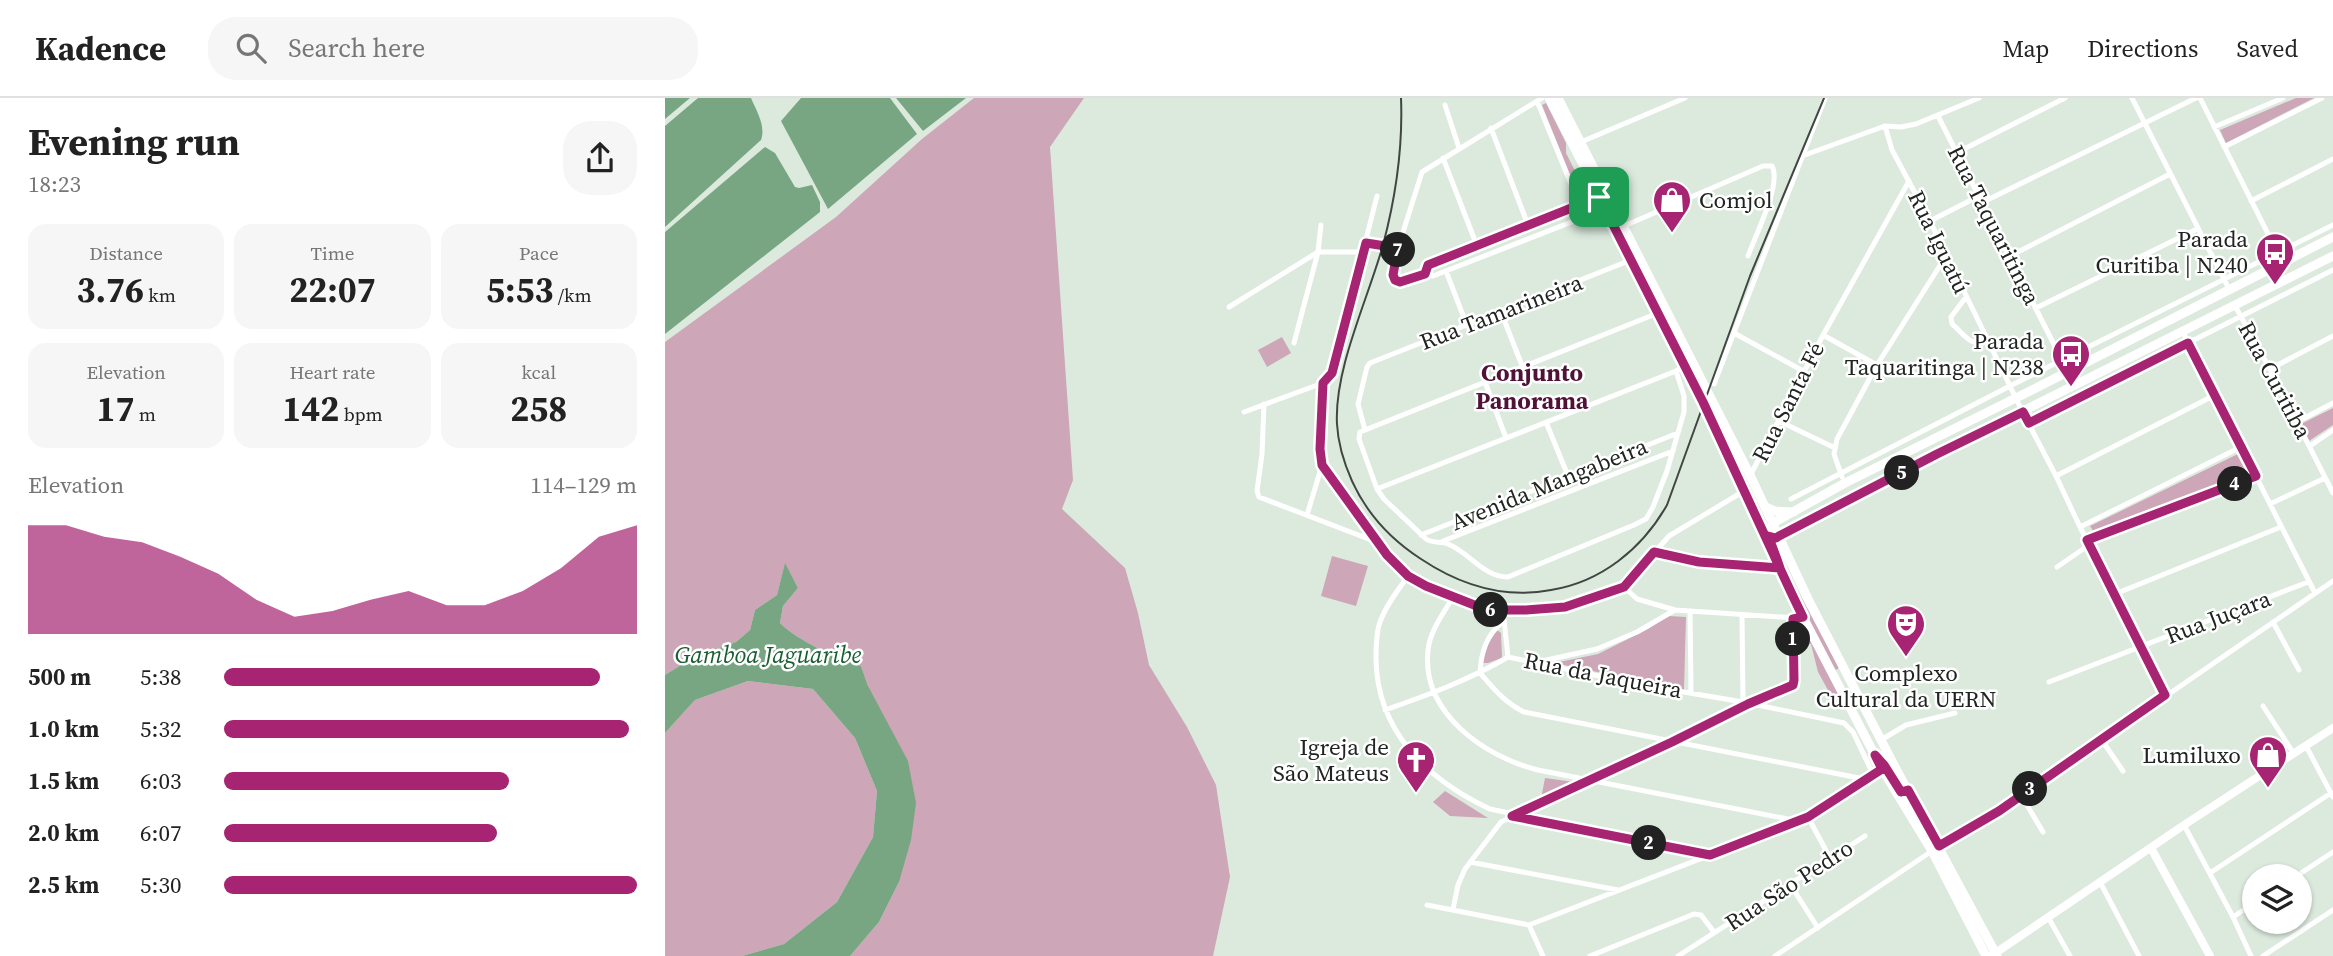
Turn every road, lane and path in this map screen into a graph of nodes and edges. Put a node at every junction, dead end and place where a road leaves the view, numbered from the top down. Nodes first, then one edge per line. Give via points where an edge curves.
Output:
1 (1549, 98) edge
2 (1559, 98) edge
3 (1685, 98) edge
4 (1825, 98) edge
5 (1979, 98) edge
6 (2065, 98) edge
7 (2132, 98) edge
8 (2198, 98) edge
9 (2283, 98) edge
10 (2322, 98) edge
11 (1540, 99) edge
12 (1445, 105) dead end
13 (1938, 116) junction
14 (2145, 124) junction
15 (1885, 126) junction
16 (2214, 127) junction
17 (1491, 128) junction
18 (1581, 142) junction
19 (2224, 147) junction
20 (1459, 148) junction
21 (1958, 152) junction
22 (1802, 156) junction
23 (1444, 158) junction
24 (2333, 159) edge
25 (2170, 174) junction
26 (1909, 181) junction
27 (1377, 196) dead end
28 (1979, 196) junction
29 (1599, 197) junction
30 (2251, 201) junction
31 (1983, 202) junction
32 (1580, 206) junction
33 (1605, 209) junction
34 (1930, 221) junction
35 (1321, 225) dead end
36 (1528, 225) junction
37 (2333, 225) edge
38 (1623, 226) junction
39 (2197, 229) junction
40 (2333, 237) edge
41 (1366, 243) junction
42 (1477, 246) junction
43 (1398, 248) junction
44 (1318, 252) junction
45 (1364, 252) junction
46 (1748, 256) dead end
47 (1946, 256) junction
48 (2010, 256) junction
49 (2333, 256) edge
50 (2279, 258) junction
51 (1631, 260) junction
52 (2333, 270) edge
53 (1446, 271) junction
54 (1425, 274) junction
55 (2226, 284) junction
56 (1966, 297) junction
57 (2235, 306) junction
58 (1229, 307) dead end
59 (2036, 308) junction
60 (1501, 312) junction
61 (1658, 313) junction
62 (2241, 317) junction
63 (1467, 326) junction
64 (2183, 332) junction
65 (1734, 333) junction
66 (1823, 335) junction
67 (2333, 336) edge
68 (1988, 341) junction
69 (1294, 343) dead end
70 (2188, 343) junction
71 (2118, 346) junction
72 (2093, 359) junction
73 (2062, 361) junction
74 (2125, 361) junction
75 (1877, 365) junction
76 (1523, 368) junction
77 (1681, 369) junction
78 (2270, 369) junction
79 (1805, 372) junction
80 (2068, 372) junction
81 (2100, 373) junction
82 (1485, 382) junction
83 (1323, 383) junction
84 (1714, 384) dead end
85 (2010, 386) junction
86 (2215, 395) junction
87 (2016, 398) junction
88 (2333, 403) edge
89 (1264, 404) junction
90 (1244, 412) dead end
91 (2023, 412) junction
92 (1779, 421) junction
93 (1546, 422) junction
94 (2297, 422) junction
95 (2029, 423) junction
96 (2333, 430) edge
97 (1363, 431) junction
98 (1678, 433) junction
99 (1944, 434) junction
100 (1506, 438) junction
101 (1930, 440) junction
102 (2310, 446) junction
103 (1835, 447) junction
104 (2241, 447) junction
105 (1951, 448) junction
106 (1673, 451) junction
107 (1937, 454) junction
108 (1322, 465) junction
109 (1750, 475) junction
110 (1568, 476) junction
111 (2056, 476) junction
112 (2256, 476) junction
113 (1843, 478) junction
114 (2325, 478) junction
115 (1377, 489) junction
116 (1744, 491) junction
117 (2333, 493) edge
118 (1521, 494) junction
119 (1791, 499) dead end
120 (2270, 504) junction
121 (1526, 508) junction
122 (1766, 508) junction
123 (1795, 512) junction
124 (1307, 515) junction
125 (1773, 523) junction
126 (2080, 527) junction
127 (2281, 527) junction
128 (1421, 535) junction
129 (1779, 536) junction
130 (1767, 538) junction
131 (1375, 541) junction
132 (1440, 542) junction
133 (2088, 543) junction
134 (1654, 552) junction
135 (1779, 565) junction
136 (2057, 567) dead end
137 (1408, 576) junction
138 (2333, 581) edge
139 (2308, 582) junction
140 (1624, 587) junction
141 (2315, 593) junction
142 (2115, 594) junction
143 (1453, 597) junction
144 (1503, 610) junction
145 (1675, 610) junction
146 (1690, 612) junction
147 (1742, 615) junction
148 (1798, 618) junction
149 (1504, 621) junction
150 (2273, 622) junction
151 (2142, 647) junction
152 (1508, 657) junction
153 (1538, 662) junction
154 (2299, 670) dead end
155 (1480, 673) junction
156 (1834, 676) junction
157 (2049, 682) dead end
158 (1691, 692) junction
159 (1434, 693) junction
160 (2165, 695) junction
161 (1746, 703) junction
162 (2263, 706) dead end
163 (1385, 710) junction
164 (1865, 710) junction
165 (1955, 713) dead end
166 (2333, 729) edge
167 (2101, 739) junction
168 (1881, 740) junction
169 (1672, 742) junction
170 (2306, 746) junction
171 (2294, 754) junction
172 (1875, 755) junction
173 (2123, 771) dead end
174 (1878, 772) junction
175 (1590, 779) junction
176 (1865, 779) junction
177 (1908, 790) junction
178 (2021, 795) junction
179 (2332, 795) edge
180 (1512, 816) junction
181 (1808, 817) junction
182 (1798, 821) junction
183 (2184, 825) junction
184 (2043, 832) dead end
185 (1865, 836) dead end
186 (2151, 848) junction
187 (1935, 849) junction
188 (2333, 852) edge
189 (1710, 855) junction
190 (1830, 858) junction
191 (1470, 862) junction
192 (2312, 865) edge
193 (2210, 873) junction
194 (2100, 882) junction
195 (1790, 884) junction
196 (1619, 891) junction
197 (1427, 905) dead end
198 (1454, 909) junction
199 (2333, 910) edge
200 (2242, 911) edge
201 (2232, 917) junction
202 (2048, 918) junction
203 (1529, 925) junction
204 (1818, 928) junction
205 (1714, 932) junction
206 (1992, 955) edge
207 (1543, 956) edge
208 (1590, 956) edge
209 (1678, 956) edge
210 (1775, 956) edge
211 (2070, 956) edge
212 (2139, 956) edge
213 (2210, 956) edge
214 (2251, 956) edge
215 (2263, 956) edge

1 - 29 main road
2 - 18 main road
3 - 18 street
4 - 22 street
5 - 13 street
6 - 21 street
7 - 14 street
8 - 14 street
8 - 16 street
9 - 16 street
10 - 19 street
11 - 17 street
11 - 32 street
12 - 20 street
13 - 15 street via 1909,126
13 - 21 street, Rua Taquaritinga
14 - 25 street
14 - 31 street
15 - 22 street
15 - 26 street, Rua Iguatú
16 - 19 street
17 - 20 street
17 - 36 street
18 - 38 main road
19 - 30 street
20 - 23 street
21 - 28 street, Rua Taquaritinga
22 - 65 street
23 - 42 street
23 - 43 street via 1420,175
24 - 30 street
25 - 39 street
25 - 48 street
26 - 34 street, Rua Iguatú
26 - 66 street, Rua Santa Fé
27 - 41 street
28 - 31 street, Rua Taquaritinga
28 - 34 street
29 - 32 street
29 - 33 main road
30 - 50 street
31 - 48 street, Rua Taquaritinga
32 - 36 street
33 - 51 main road
33 - 53 street
34 - 47 street, Rua Iguatú
35 - 44 street
36 - 42 street
37 - 50 street
38 - 46 street via 1772,166 1775,176 1770,197
38 - 109 main road
39 - 55 street
39 - 59 street
40 - 50 main road
41 - 43 street
41 - 45 street
42 - 54 street via 1428,265
43 - 54 street via 1395,280
44 - 45 street
44 - 58 street
44 - 69 street
45 - 83 street via 1332,373
47 - 56 street, Rua Iguatú
47 - 75 street
48 - 59 street, Rua Taquaritinga
49 - 57 main road
50 - 55 main road
51 - 60 street, Rua Tamarineira
51 - 61 main road
52 - 62 street
53 - 54 street
53 - 63 street
55 - 71 main road
55 - 73 street
56 - 68 street, Rua Iguatú
56 - 68 street via 1951,317 1952,324 1975,344
57 - 62 street, Rua Curitiba
57 - 64 main road
59 - 73 street, Rua Taquaritinga
60 - 63 street, Rua Tamarineira
60 - 76 street
61 - 76 street
61 - 77 main road
62 - 70 street
62 - 78 street, Rua Curitiba
63 - 97 street, Rua Tamarineira via 1370,363 1358,404
64 - 70 street
64 - 74 main road
65 - 79 street
65 - 84 street
66 - 75 street
66 - 79 street, Rua Santa Fé
67 - 78 street
68 - 85 street, Rua Iguatú
70 - 86 street
70 - 95 street
71 - 72 main road
71 - 74 main road
72 - 80 main road
72 - 81 main road
73 - 80 street, Rua Taquaritinga
73 - 85 street
74 - 81 main road
75 - 103 street
76 - 82 street
77 - 93 street
77 - 98 street via 1685,401
77 - 116 main road
78 - 94 street, Rua Curitiba
79 - 92 street, Rua Santa Fé
80 - 87 main road
81 - 91 main road
82 - 97 street
82 - 100 street
83 - 89 street
83 - 108 street
85 - 87 street, Rua Iguatú
85 - 113 street
86 - 104 street
86 - 111 street
87 - 91 street, Rua Iguatú
87 - 99 main road
88 - 94 street
89 - 90 street
89 - 124 street via 1257,491 1262,500
91 - 95 street, Rua Iguatú
91 - 105 main road
92 - 103 street
92 - 109 street, Rua Santa Fé
93 - 100 street
93 - 110 street
94 - 102 street, Rua Curitiba
95 - 111 street, Rua Iguatú
96 - 102 street
97 - 115 street via 1359,439
98 - 106 street
98 - 110 street, Avenida Mangabeira
99 - 101 main road
99 - 105 main road
100 - 115 street
101 - 107 main road
101 - 113 main road
102 - 114 street, Rua Curitiba
103 - 113 street
104 - 112 street
104 - 126 street
105 - 107 main road
106 - 121 street, Avenida Mangabeira
106 - 132 street via 1646,519 1519,572 1499,576
107 - 129 main road
108 - 124 street
108 - 131 street
109 - 122 main road
110 - 118 street, Avenida Mangabeira
111 - 126 street, Rua Iguatú
112 - 120 street
112 - 133 street
113 - 119 street
113 - 123 main road
114 - 117 street, Rua Curitiba
114 - 120 street
115 - 128 street
116 - 130 main road
116 - 134 street via 1669,536
118 - 121 street
118 - 128 street, Avenida Mangabeira
120 - 127 street
121 - 132 street, Avenida Mangabeira
122 - 123 main road
122 - 125 main road
123 - 125 main road
124 - 131 street
125 - 129 main road
125 - 130 main road
126 - 133 street, Rua Iguatú
127 - 139 street
127 - 142 street
128 - 132 street
129 - 130 main road
129 - 164 main road
130 - 135 main road
131 - 137 street
133 - 136 street
133 - 142 street, Rua Iguatú
134 - 135 street via 1692,561
134 - 140 street
135 - 148 main road
137 - 143 street
137 - 163 street via 1380,621 1377,637 1376,669
138 - 141 street
139 - 141 street
139 - 151 street, Rua Juçara
140 - 144 street via 1565,607
140 - 145 street via 1637,600
141 - 150 street
142 - 151 street, Rua Iguatú
143 - 144 street via 1481,608
143 - 159 street via 1427,652
144 - 149 street
145 - 146 street
145 - 153 street via 1597,649
146 - 147 street
146 - 158 street
147 - 148 street
147 - 161 street
148 - 156 main road
148 - 161 street via 1793,685
149 - 152 street
149 - 155 street via 1485,644
150 - 154 street
150 - 160 street
151 - 157 street, Rua Juçara
151 - 160 street, Rua Iguatú
152 - 153 street, Rua da Jaqueira
152 - 155 street, Rua da Jaqueira
153 - 158 street, Rua da Jaqueira
155 - 159 street, Rua da Jaqueira
155 - 169 street via 1502,698 1524,712
156 - 164 main road via 1843,678
156 - 172 main road
158 - 161 street, Rua da Jaqueira
159 - 163 street, Rua da Jaqueira
159 - 175 street via 1469,738 1499,757 1527,768
160 - 167 street
161 - 169 street
161 - 174 street, Rua da Jaqueira via 1847,724
162 - 171 street
163 - 180 street via 1406,745 1433,774 1458,794
164 - 168 main road
165 - 168 street via 1906,725
166 - 170 main road
167 - 173 street
167 - 178 street
168 - 177 main road
169 - 175 street
169 - 176 street
170 - 171 main road
170 - 179 street
171 - 183 main road
172 - 174 main road
172 - 177 main road via 1901,792
174 - 176 street
174 - 187 main road
175 - 180 street
175 - 182 street
176 - 181 street
177 - 187 main road
178 - 184 street
178 - 187 street
179 - 193 street
180 - 189 street
180 - 191 street via 1501,822
181 - 182 street
181 - 190 street
182 - 189 street
183 - 186 main road
183 - 193 street
185 - 190 street, Rua São Pedro
186 - 194 main road
186 - 213 main road
187 - 204 street
187 - 206 main road
188 - 192 street
189 - 196 street
190 - 195 street, Rua São Pedro
191 - 196 street
191 - 198 street via 1458,885
193 - 201 street
194 - 202 main road
194 - 212 street
195 - 204 street
195 - 205 street, Rua São Pedro
196 - 203 street
197 - 198 street
198 - 203 street
199 - 215 street
200 - 201 street
201 - 214 street
202 - 206 main road
202 - 211 street
203 - 207 street
204 - 210 street
205 - 208 street via 1701,915 1694,914
205 - 209 street, Rua São Pedro

